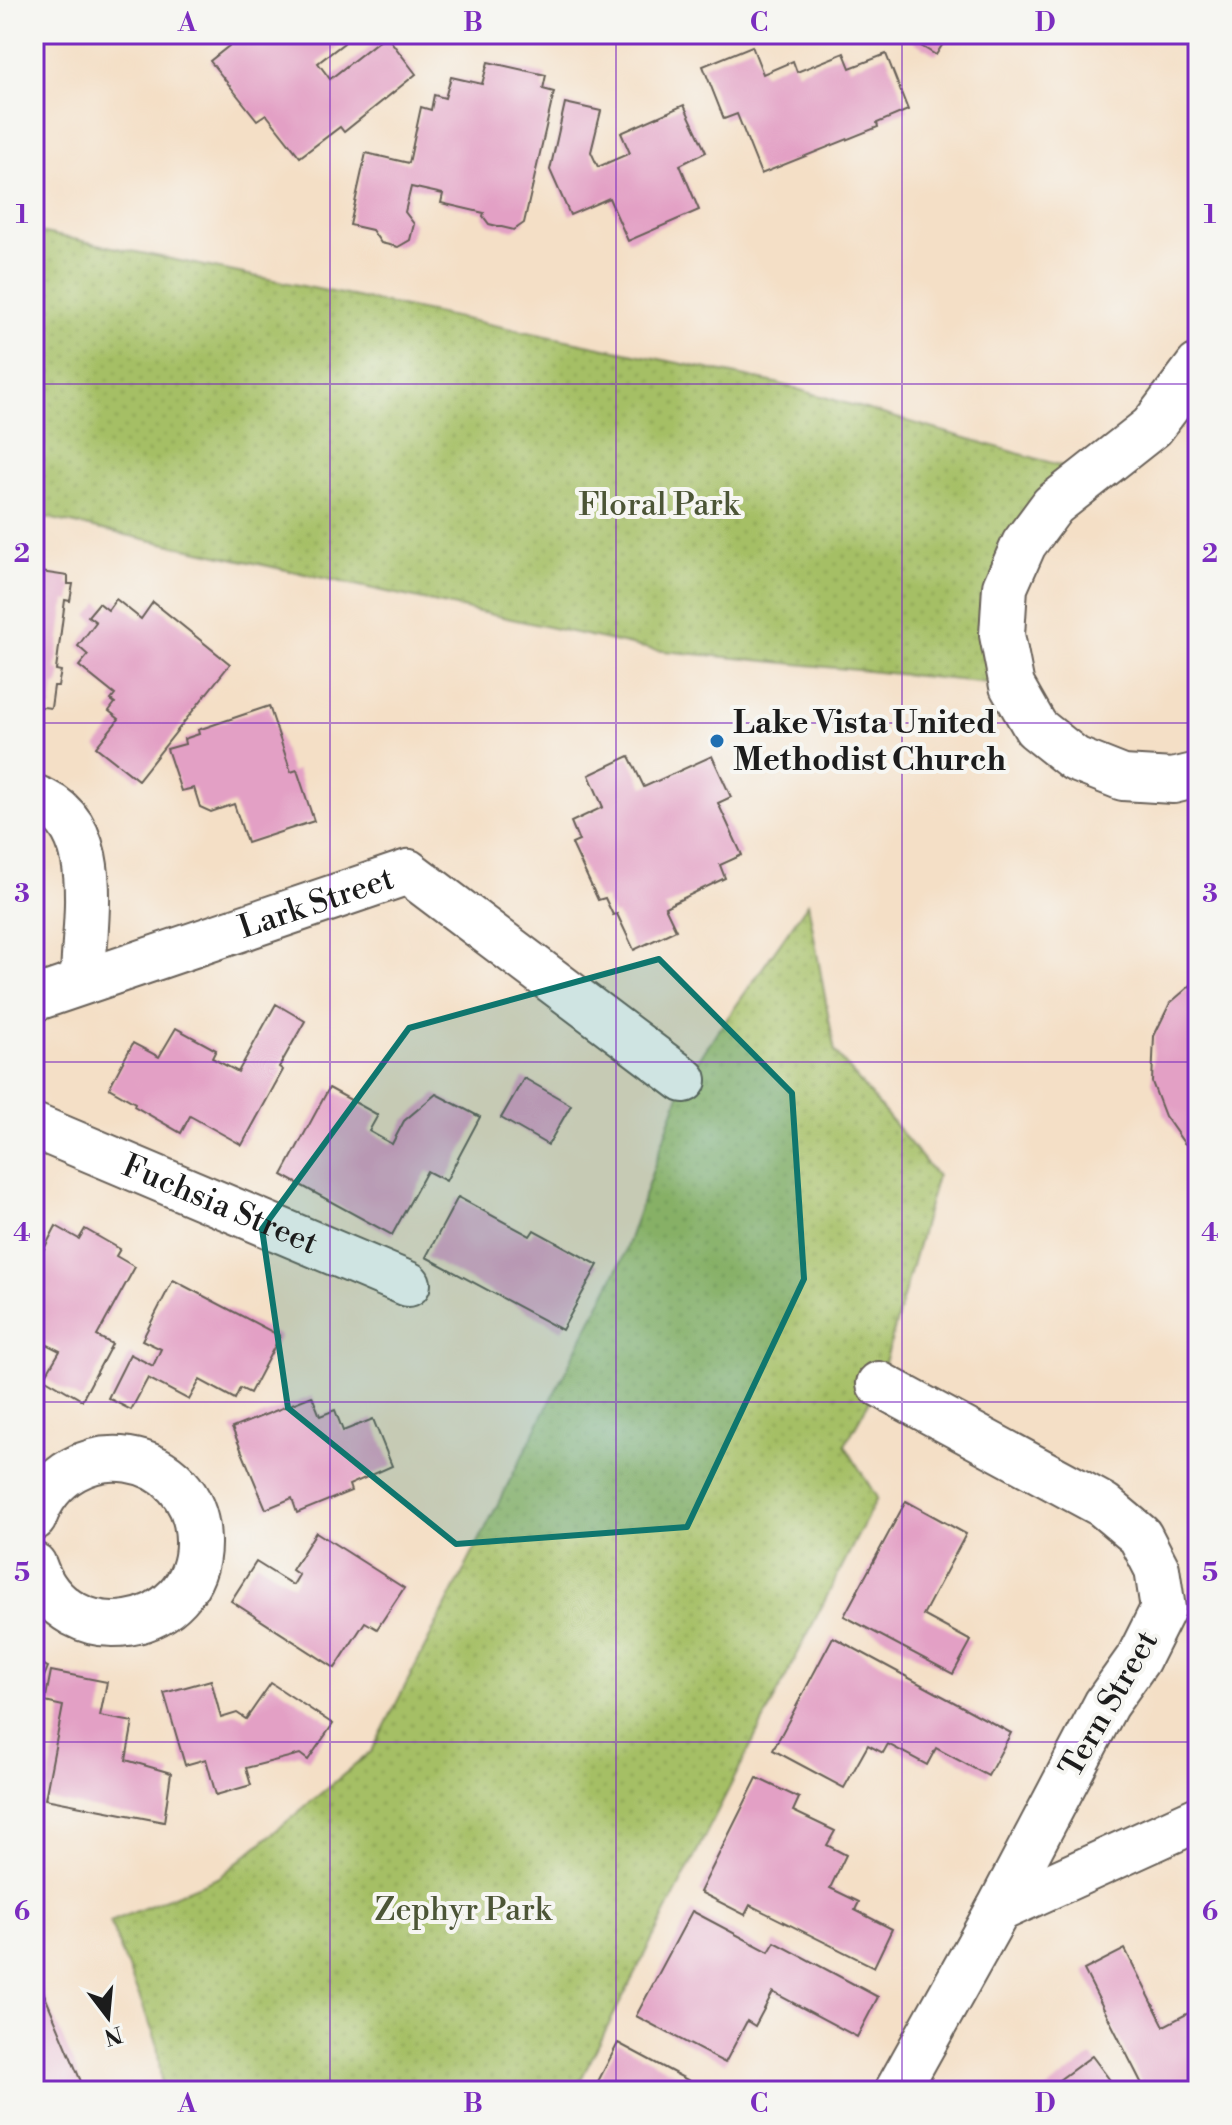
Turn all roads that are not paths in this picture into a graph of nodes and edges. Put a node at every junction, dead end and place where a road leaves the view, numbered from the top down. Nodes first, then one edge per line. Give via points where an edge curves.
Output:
1 (1198, 366) edge
2 (1198, 775) edge
3 (34, 797) edge
4 (83, 981) junction
5 (34, 999) edge
6 (684, 1080) dead end
7 (34, 1126) edge
8 (408, 1284) dead end
9 (879, 1384) dead end
10 (36, 1506) edge
11 (34, 1565) edge
12 (1198, 1819) edge
13 (998, 1910) junction
14 (897, 2091) edge

1 - 2 street via 1152,427 1053,505 1024,544 1005,587 1002,635 1012,686 1036,728 1075,759 1123,778 1173,781
3 - 4 street via 68,820 82,849 89,885
4 - 5 street, Lark Street
4 - 6 street, Lark Street via 408,872
7 - 8 street, Fuchsia Street
9 - 13 street, Tern Street via 1103,1505 1140,1536 1157,1569 1163,1609 1138,1659 1106,1704
10 - 11 street via 58,1479 81,1464 108,1458 136,1461 161,1472 181,1491 194,1516 198,1543 193,1570 180,1594 159,1613 133,1623 106,1625 79,1618 56,1602
12 - 13 street
13 - 14 street, Tern Street

